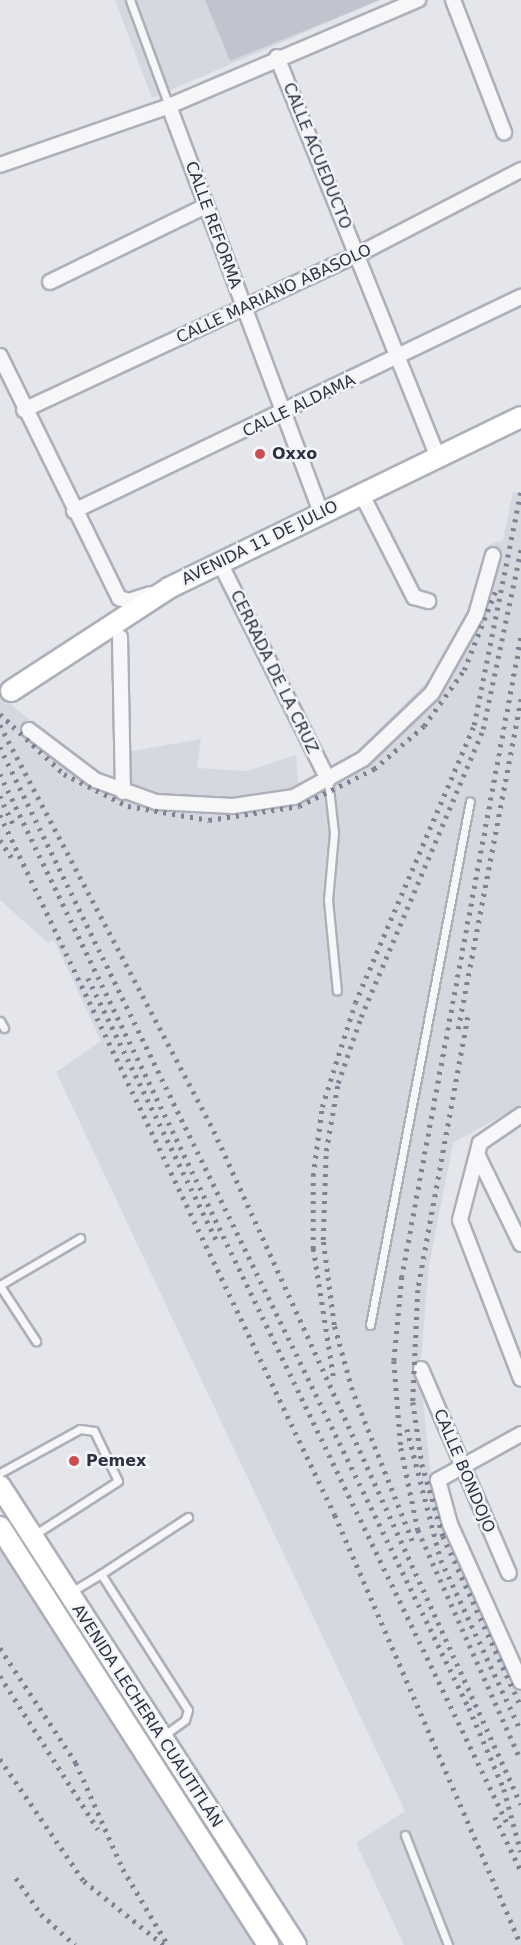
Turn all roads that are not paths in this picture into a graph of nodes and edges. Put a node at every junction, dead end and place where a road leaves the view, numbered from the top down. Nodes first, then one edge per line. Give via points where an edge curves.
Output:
1 (130, 0) edge
2 (418, 0) edge
3 (453, 0) edge
4 (277, 57) junction
5 (169, 106) junction
6 (504, 132) dead end
7 (0, 165) edge
8 (521, 170) edge
9 (206, 206) junction
10 (357, 255) junction
11 (50, 282) dead end
12 (521, 297) edge
13 (244, 309) junction
14 (0, 356) edge
15 (397, 357) junction
16 (24, 410) junction
17 (283, 414) junction
18 (521, 417) edge
19 (437, 456) junction
20 (361, 493) junction
21 (74, 511) junction
22 (321, 513) junction
23 (493, 555) dead end
24 (220, 563) junction
25 (169, 588) junction
26 (428, 601) dead end
27 (120, 637) dead end
28 (11, 691) dead end
29 (29, 730) dead end
30 (328, 780) junction
31 (123, 792) junction
32 (470, 801) dead end
33 (337, 991) dead end
34 (521, 1115) edge
35 (479, 1150) junction
36 (80, 1238) dead end
37 (521, 1244) edge
38 (0, 1285) edge
39 (370, 1325) dead end
40 (36, 1341) dead end
41 (421, 1369) dead end
42 (521, 1379) edge
43 (521, 1434) edge
44 (461, 1467) junction
45 (0, 1473) edge
46 (0, 1486) edge
47 (188, 1517) dead end
48 (0, 1527) edge
49 (32, 1536) junction
50 (508, 1573) dead end
51 (101, 1574) junction
52 (69, 1594) junction
53 (116, 1669) junction
54 (97, 1681) junction
55 (521, 1682) edge
56 (161, 1737) junction
57 (405, 1834) dead end
58 (268, 1945) edge
59 (296, 1945) edge
60 (448, 1945) edge

1 - 5 lane
2 - 4 street
3 - 6 street
4 - 5 street
4 - 10 street, CALLE ACUEDUCTO
5 - 7 street
5 - 9 street, CALLE REFORMA
8 - 10 street, CALLE MARIANO ABASOLO
9 - 11 street
9 - 13 street, CALLE REFORMA
10 - 13 street, CALLE MARIANO ABASOLO
10 - 15 street, CALLE ACUEDUCTO
12 - 15 street, CALLE ALDAMA
13 - 16 street, CALLE MARIANO ABASOLO
13 - 17 street, CALLE REFORMA
14 - 16 street
15 - 17 street, CALLE ALDAMA
15 - 19 street, CALLE ACUEDUCTO
16 - 21 street
17 - 21 street, CALLE ALDAMA
17 - 22 street, CALLE REFORMA
18 - 19 main road, AVENIDA 11 DE JULIO
19 - 20 main road, AVENIDA 11 DE JULIO
20 - 22 main road, AVENIDA 11 DE JULIO
20 - 26 street via 414,597
21 - 25 street via 123,602
22 - 24 main road, AVENIDA 11 DE JULIO
23 - 30 street via 476,615 432,693 390,737
24 - 25 main road, AVENIDA 11 DE JULIO
24 - 30 street, CERRADA DE LA CRUZ
25 - 28 main road, AVENIDA 11 DE JULIO
27 - 31 street
29 - 31 street via 64,760
30 - 31 street via 294,797 233,806 189,807
30 - 33 lane via 334,833 328,900
32 - 39 lane
34 - 35 street
35 - 37 street
35 - 42 street via 461,1233
36 - 38 lane
38 - 40 lane
41 - 44 street, CALLE BONDOJO
43 - 44 street
44 - 50 street, CALLE BONDOJO
44 - 55 street via 438,1480 450,1524
45 - 49 lane via 87,1428 117,1473 114,1487
46 - 49 main road, AVENIDA LECHERIA CUAUTITLÁN
47 - 51 lane
48 - 54 main road, AVENIDA LECHERIA CUAUTITLÁN
49 - 52 main road, AVENIDA LECHERIA CUAUTITLÁN
51 - 52 lane
51 - 56 lane via 188,1710 185,1720
52 - 53 main road, AVENIDA LECHERIA CUAUTITLÁN
53 - 54 main road
53 - 56 main road, AVENIDA LECHERIA CUAUTITLÁN
54 - 58 main road, AVENIDA LECHERIA CUAUTITLÁN
56 - 59 main road, AVENIDA LECHERIA CUAUTITLÁN
57 - 60 lane

